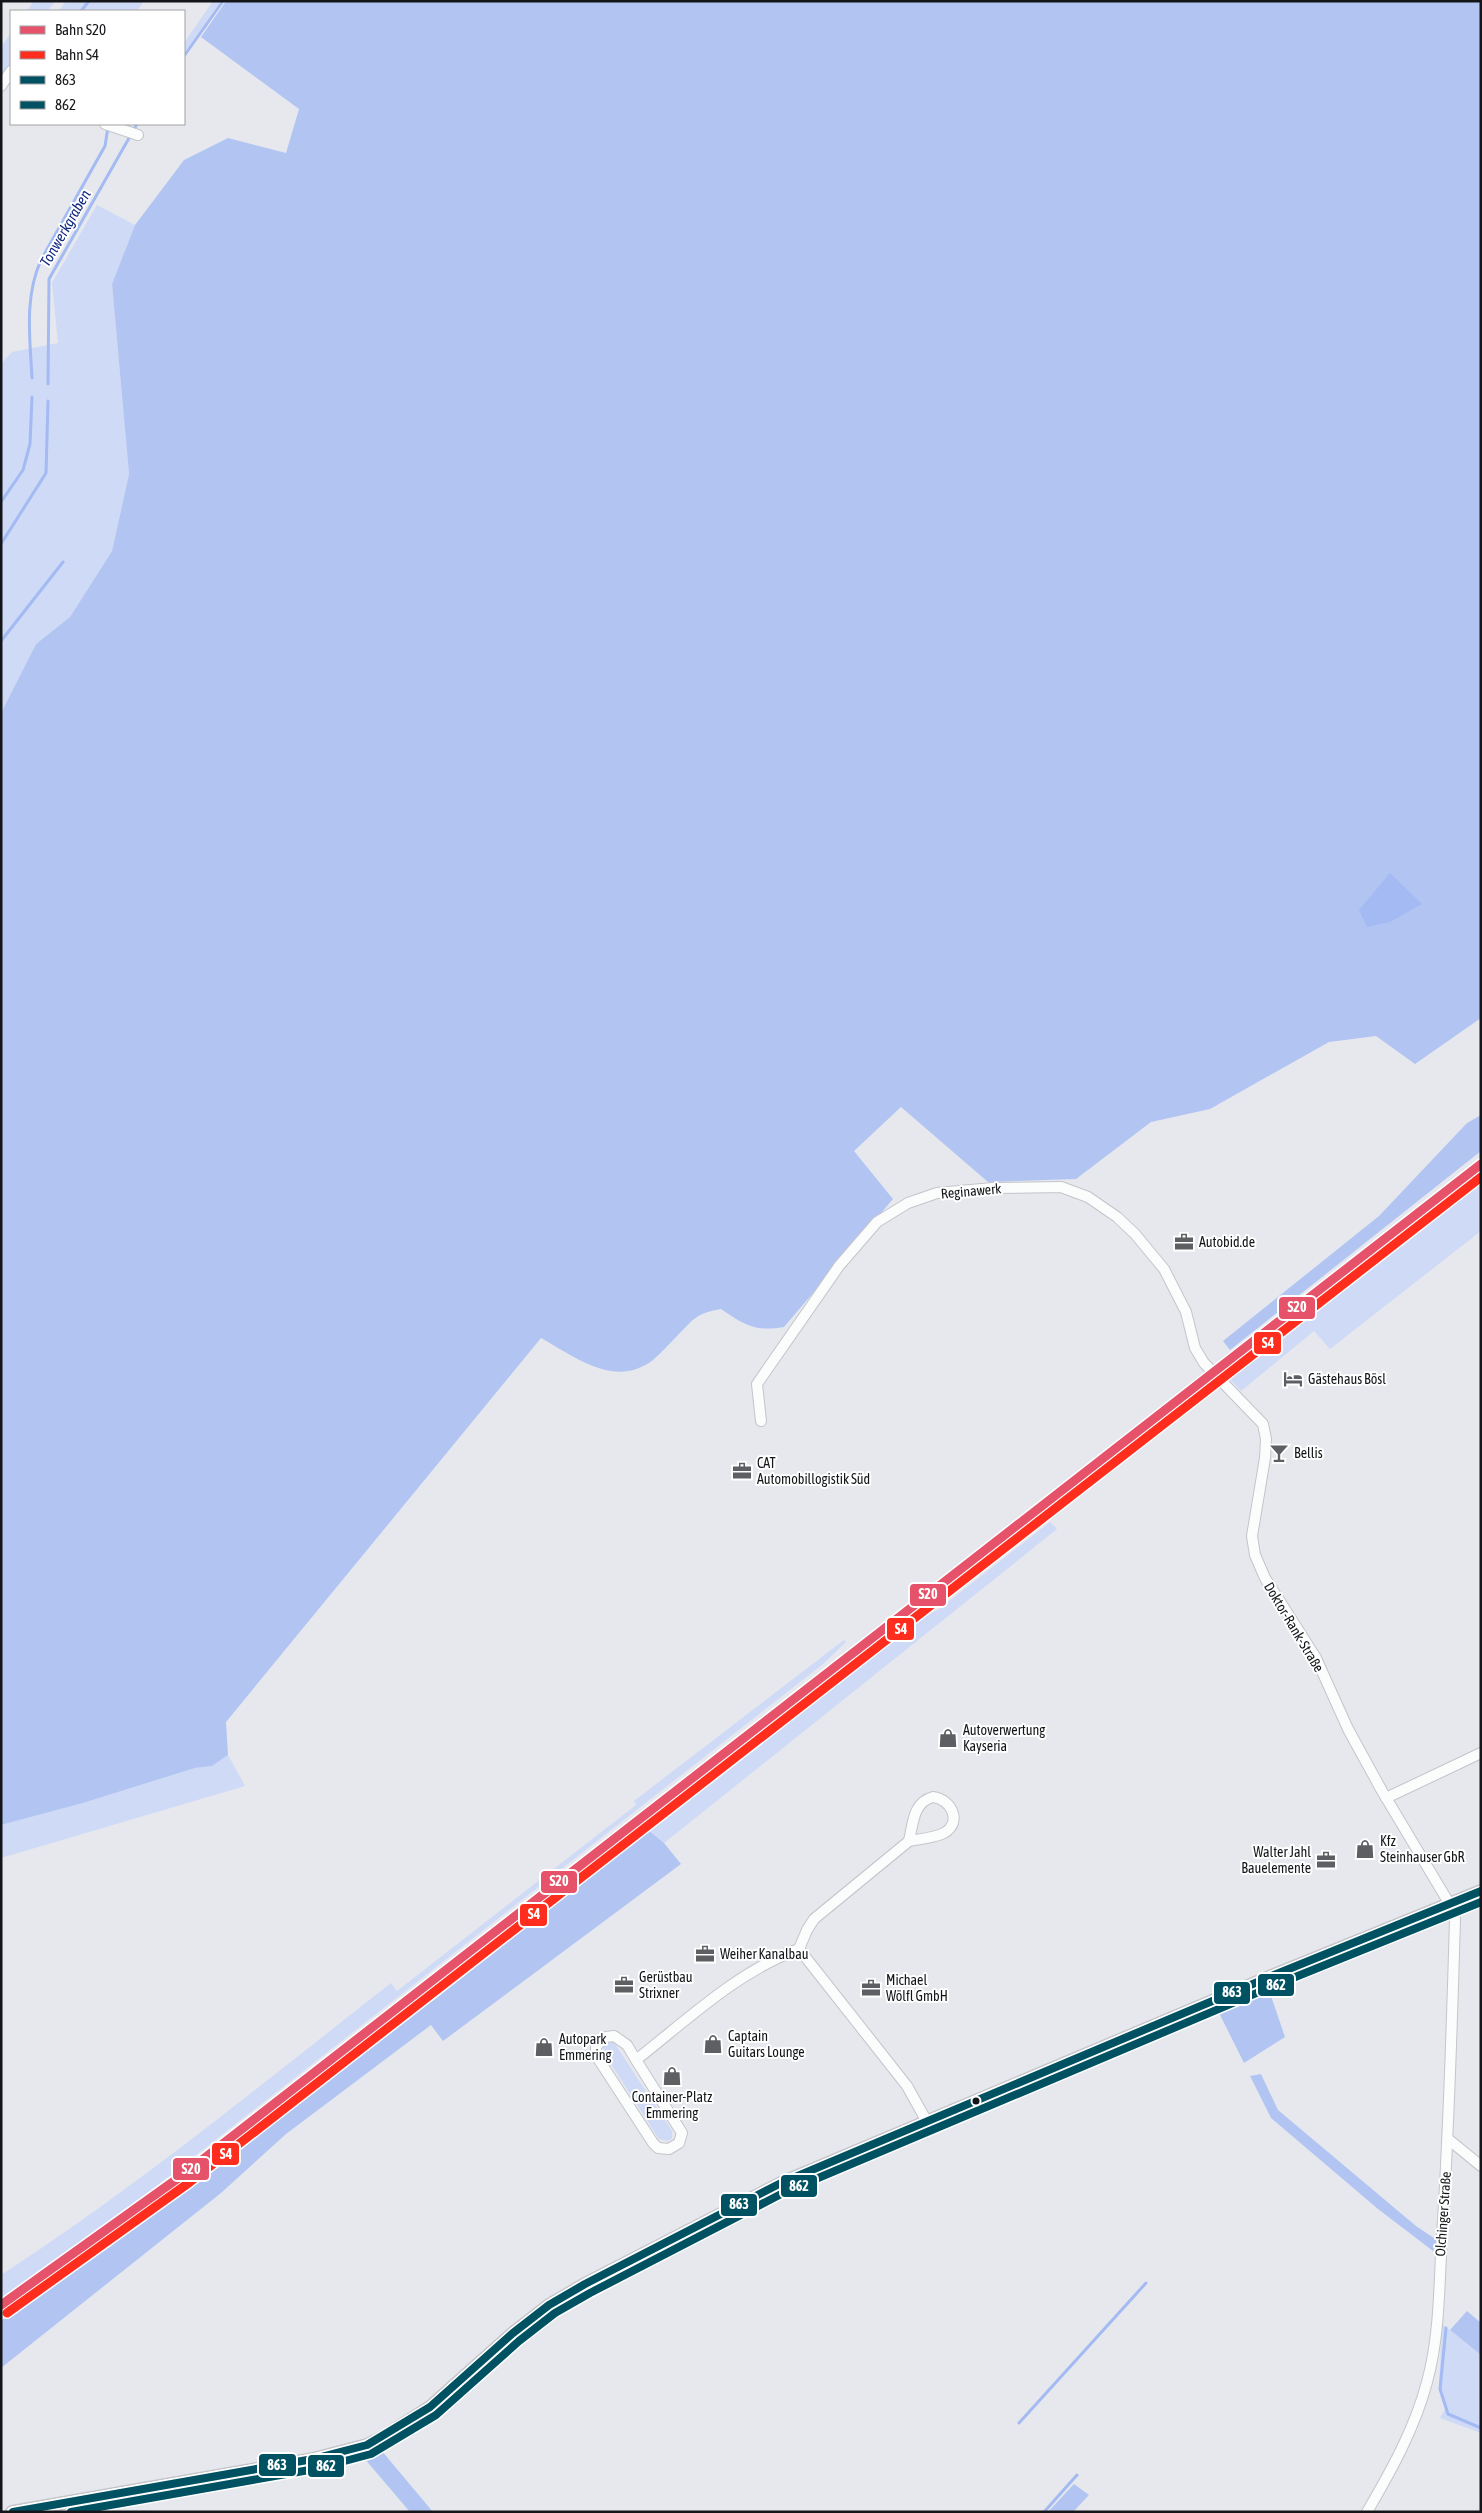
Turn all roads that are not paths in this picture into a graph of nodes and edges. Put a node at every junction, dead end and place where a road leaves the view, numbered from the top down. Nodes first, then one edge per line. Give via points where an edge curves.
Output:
1 (10, 72) edge
2 (1, 86) edge
3 (107, 125) edge
4 (135, 134) dead end
5 (1212, 1372) joint
6 (761, 1421) dead end
7 (1481, 1753) edge
8 (1386, 1798) junction
9 (909, 1841) junction
10 (1481, 1891) edge
11 (1450, 1903) junction
12 (799, 1949) junction
13 (636, 2060) junction
14 (926, 2120) junction
15 (1448, 2139) junction
16 (1481, 2166) edge
17 (12, 2512) edge
18 (1367, 2512) edge

1 - 2 street
3 - 4 street
5 - 6 street, Reginawerk via 1196,1348 1186,1312 1164,1269 1123,1222 1088,1197 1061,1187 937,1193 908,1203 878,1222 839,1266 757,1384
5 - 8 street, Doktor-Rank-Straße via 1263,1424 1265,1458 1252,1536 1255,1555 1265,1578 1316,1658 1348,1729
7 - 8 street
8 - 11 street, Doktor-Rank-Straße
9 - 9 street via 948,1829 953,1813 948,1802 934,1797 922,1801
9 - 12 street via 814,1919
10 - 11 street
11 - 14 street
11 - 15 street, Olchinger Straße via 1454,1919
12 - 13 street via 780,1956 722,1992
12 - 14 street via 907,2086
13 - 13 street via 627,2045 614,2036 606,2037 596,2046 599,2060 653,2143 658,2148 670,2149 679,2143 682,2132
14 - 17 street via 782,2183 585,2284 549,2305 513,2333 430,2407 367,2445 313,2460
15 - 16 street
15 - 18 street, Olchinger Straße via 1436,2337 1427,2383 1407,2437

